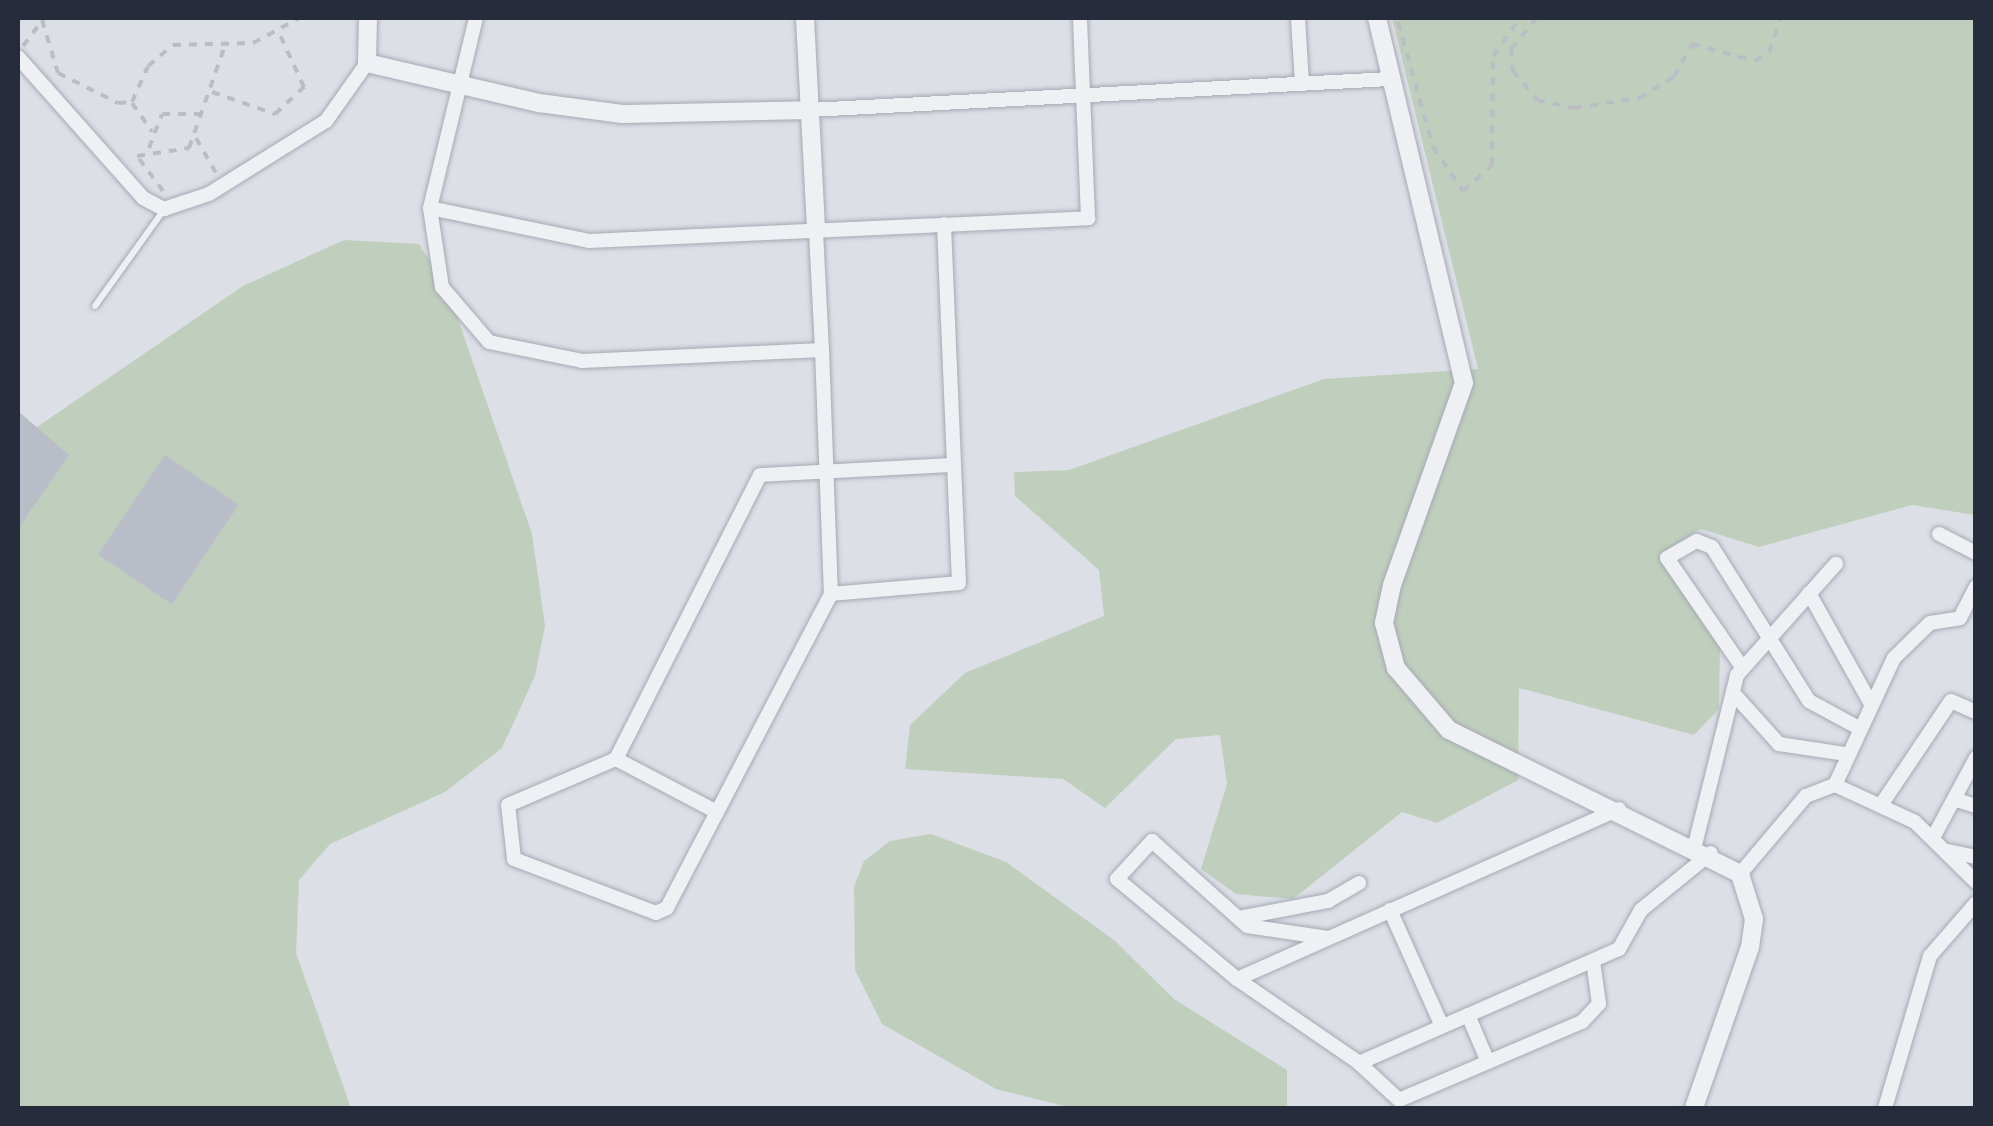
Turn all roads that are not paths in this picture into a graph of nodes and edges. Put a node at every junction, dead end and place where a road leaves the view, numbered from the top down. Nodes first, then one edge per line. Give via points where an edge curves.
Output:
1 (368, 18) edge
2 (476, 18) edge
3 (805, 18) edge
4 (1080, 18) edge
5 (1298, 18) edge
6 (1377, 18) edge
7 (18, 56) edge
8 (367, 63) junction
9 (1390, 78) junction
10 (1302, 84) junction
11 (461, 85) junction
12 (1083, 96) junction
13 (810, 110) junction
14 (430, 208) junction
15 (164, 210) junction
16 (944, 224) junction
17 (816, 230) junction
18 (95, 306) dead end
19 (822, 350) junction
20 (954, 464) junction
21 (826, 472) junction
22 (1939, 534) dead end
23 (1976, 553) edge
24 (1836, 564) dead end
25 (1976, 587) edge
26 (1809, 593) junction
27 (831, 594) junction
28 (1770, 632) junction
29 (1742, 666) junction
30 (1734, 692) junction
31 (1870, 704) junction
32 (1976, 712) edge
33 (1859, 728) junction
34 (1846, 754) junction
35 (1976, 758) edge
36 (616, 759) junction
37 (1835, 785) junction
38 (1954, 800) junction
39 (1881, 805) junction
40 (1976, 806) edge
41 (1619, 808) junction
42 (717, 812) junction
43 (1934, 836) junction
44 (1703, 849) junction
45 (1948, 851) junction
46 (1976, 857) edge
47 (1740, 874) junction
48 (1976, 882) edge
49 (1360, 883) dead end
50 (1976, 903) edge
51 (1390, 910) junction
52 (1239, 918) junction
53 (1328, 938) junction
54 (1593, 961) junction
55 (1238, 979) junction
56 (1468, 1016) junction
57 (1442, 1026) junction
58 (1360, 1062) junction
59 (1488, 1062) junction
60 (1694, 1108) edge
61 (1885, 1108) edge

1 - 8 street
2 - 11 street
3 - 13 street
4 - 12 street
5 - 10 street
6 - 9 street
7 - 15 street via 143,198
8 - 11 street
8 - 15 street via 353,95 326,121 224,185
9 - 10 street
9 - 41 street via 1464,383 1392,586 1384,622 1396,668 1450,730
10 - 12 street
11 - 13 street via 592,113
11 - 14 street
12 - 13 street
12 - 16 street via 1088,218
13 - 17 street
14 - 17 street via 589,240
14 - 19 street via 442,287 488,342 582,361
15 - 18 lane
16 - 17 street
16 - 20 street
17 - 19 street
19 - 21 street
20 - 21 street
20 - 27 street via 959,583
21 - 27 street
21 - 36 street via 760,476
22 - 23 street
24 - 26 street
25 - 31 street via 1960,618 1945,616 1911,638
26 - 28 street
26 - 31 street
27 - 42 street
28 - 29 street
28 - 29 street via 1712,546 1696,541 1667,558
28 - 33 street via 1809,701
29 - 30 street
30 - 34 street via 1779,744
30 - 44 street
31 - 33 street
32 - 39 street via 1951,701
33 - 34 street
34 - 37 street
35 - 38 street
36 - 42 street
36 - 42 street via 516,794 508,805 514,859 656,913 667,908
37 - 39 street
37 - 47 street via 1806,796
38 - 40 street
38 - 43 street
39 - 43 street
41 - 44 street
41 - 51 street
43 - 45 street
44 - 47 street
44 - 54 street via 1642,910 1618,950
45 - 46 street
45 - 48 street
47 - 60 street via 1754,920 1750,947
49 - 52 street via 1328,901
50 - 61 street via 1930,956
51 - 53 street
51 - 57 street
52 - 53 street
52 - 55 street via 1152,842 1117,879
53 - 55 street
54 - 56 street
54 - 59 street via 1594,1016
55 - 58 street
56 - 57 street
56 - 59 street
57 - 58 street
58 - 59 street via 1399,1100

